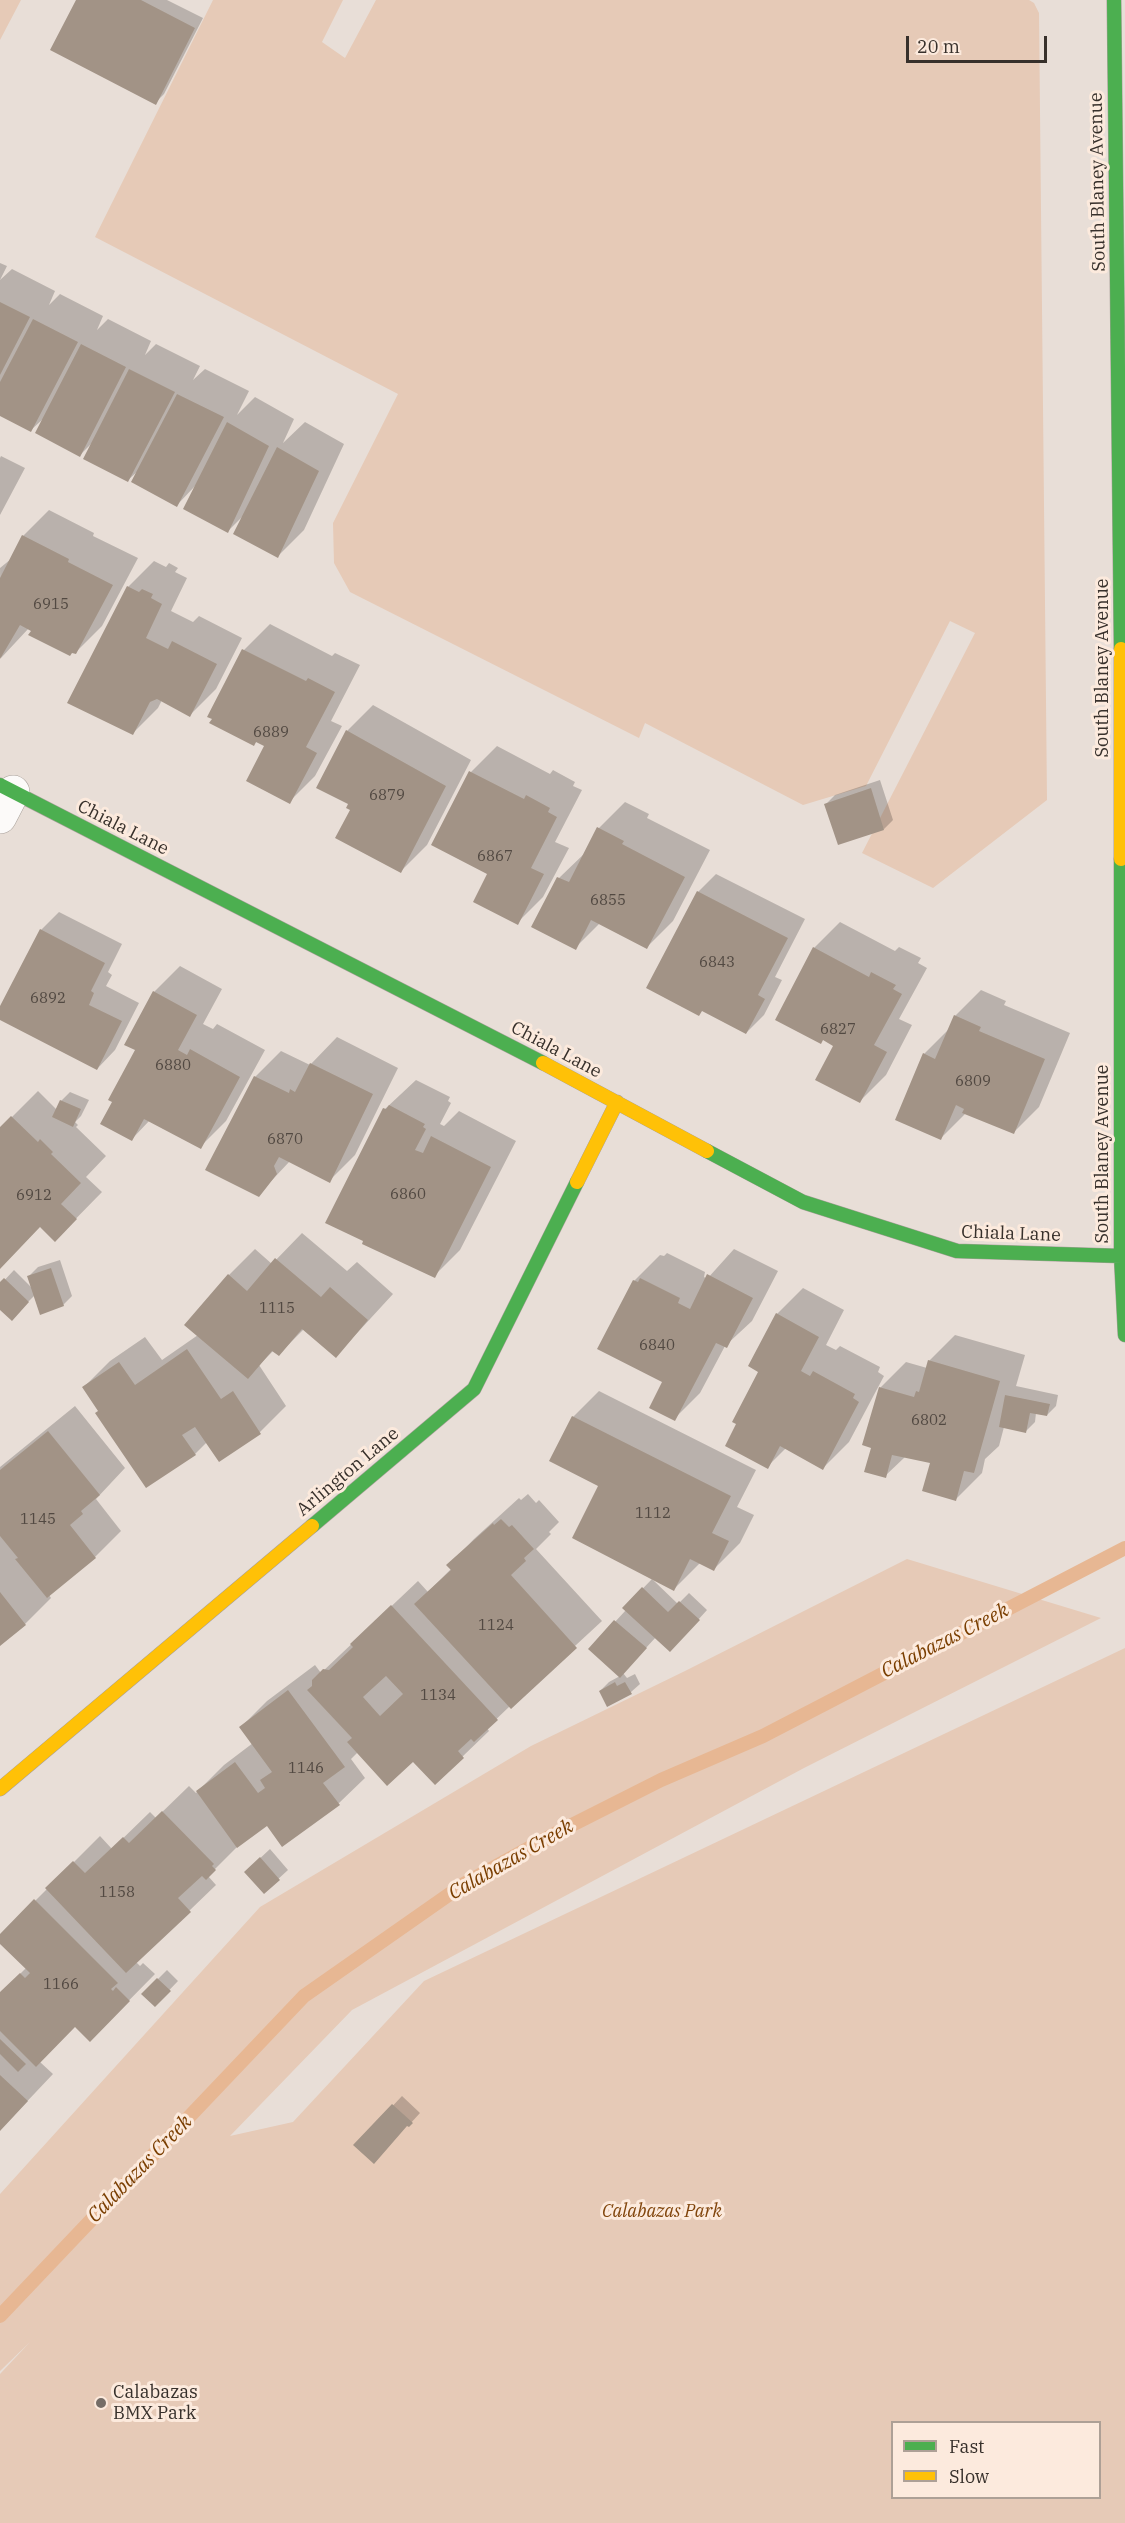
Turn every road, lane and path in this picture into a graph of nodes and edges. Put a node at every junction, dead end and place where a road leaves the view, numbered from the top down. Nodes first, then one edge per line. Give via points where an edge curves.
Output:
1 (1114, 0) edge
2 (1123, 607) edge
3 (4, 798) edge
4 (617, 1102) junction
5 (1121, 1256) junction
6 (1125, 1335) edge
7 (0, 1789) edge

1 - 2 street, South Blaney Avenue
2 - 5 street, South Blaney Avenue
3 - 4 street, Chiala Lane
4 - 5 street, Chiala Lane via 803,1202 957,1251
4 - 7 street, Arlington Lane via 474,1389
5 - 6 street, South Blaney Avenue

